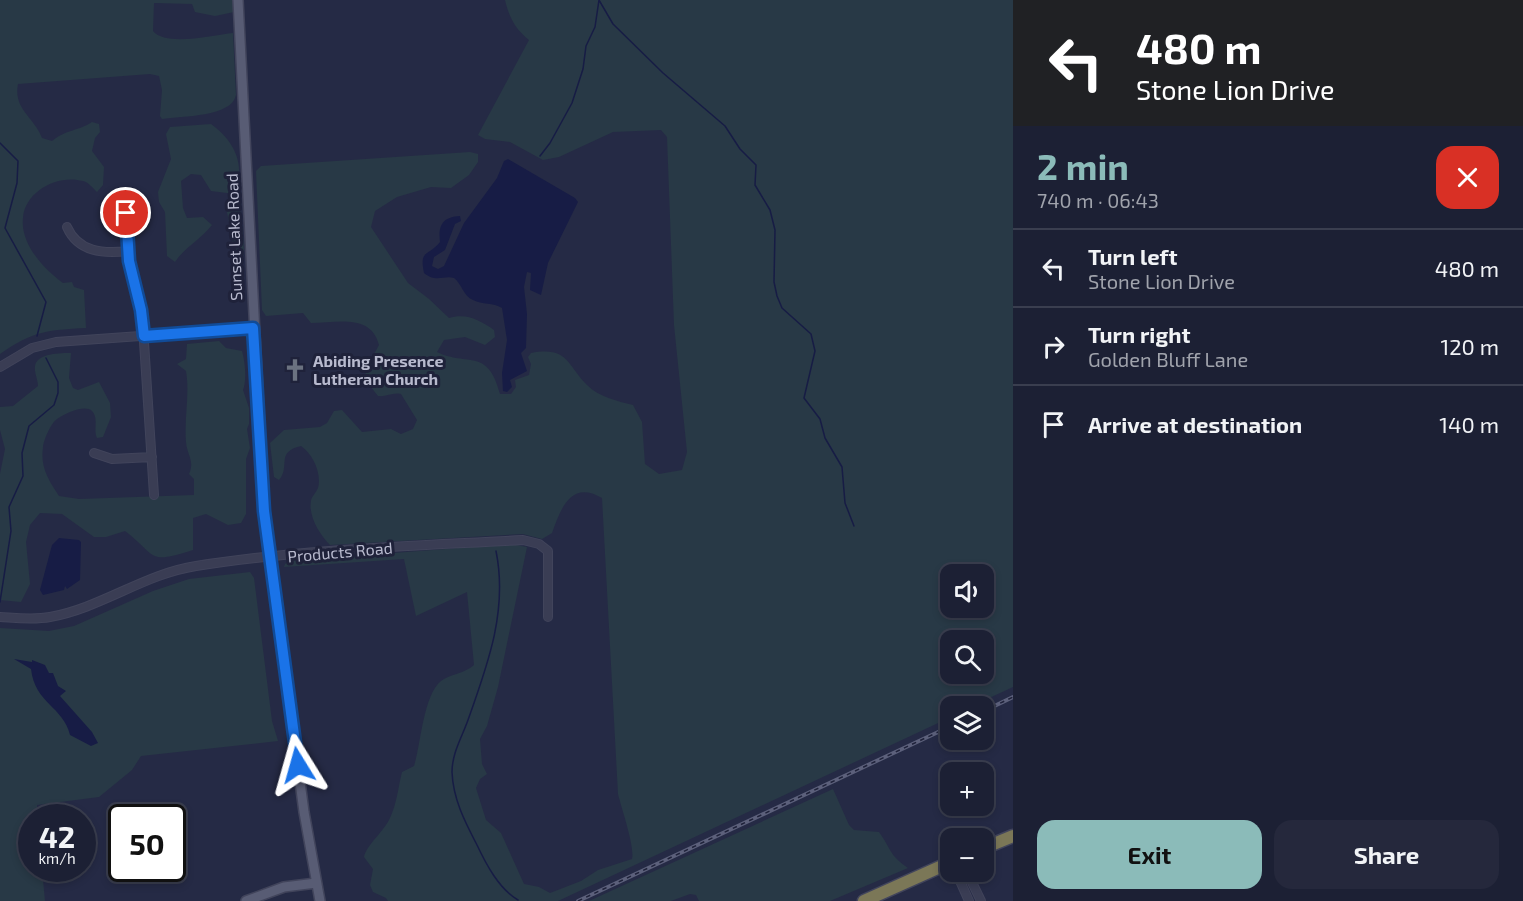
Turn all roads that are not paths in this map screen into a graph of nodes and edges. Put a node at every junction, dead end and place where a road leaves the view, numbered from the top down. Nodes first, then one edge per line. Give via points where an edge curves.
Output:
1 (238, 0) edge
2 (126, 213) dead end
3 (67, 227) dead end
4 (128, 251) junction
5 (253, 328) junction
6 (144, 336) junction
7 (0, 367) edge
8 (94, 453) dead end
9 (152, 457) junction
10 (154, 495) dead end
11 (269, 558) junction
12 (0, 617) edge
13 (548, 617) dead end
14 (1013, 836) edge
15 (994, 844) edge
16 (940, 867) edge
17 (960, 882) edge
18 (972, 882) edge
19 (316, 883) junction
20 (246, 901) edge
21 (320, 901) edge
22 (864, 901) edge
23 (969, 901) edge
24 (981, 901) edge

1 - 5 main road, Sunset Lake Road
2 - 4 street
3 - 4 street via 75,242 84,247
4 - 6 street
5 - 6 street
5 - 11 main road, Sunset Lake Road
6 - 7 street via 48,343
6 - 9 street
8 - 9 street via 112,459
9 - 10 street
11 - 12 street, Products Road via 165,573 51,617
11 - 13 street, Products Road via 523,540 548,551
11 - 19 main road, Sunset Lake Road
14 - 15 highway
16 - 22 highway
17 - 23 street
18 - 24 street
19 - 20 main road via 284,887
19 - 21 main road, Sunset Lake Road

